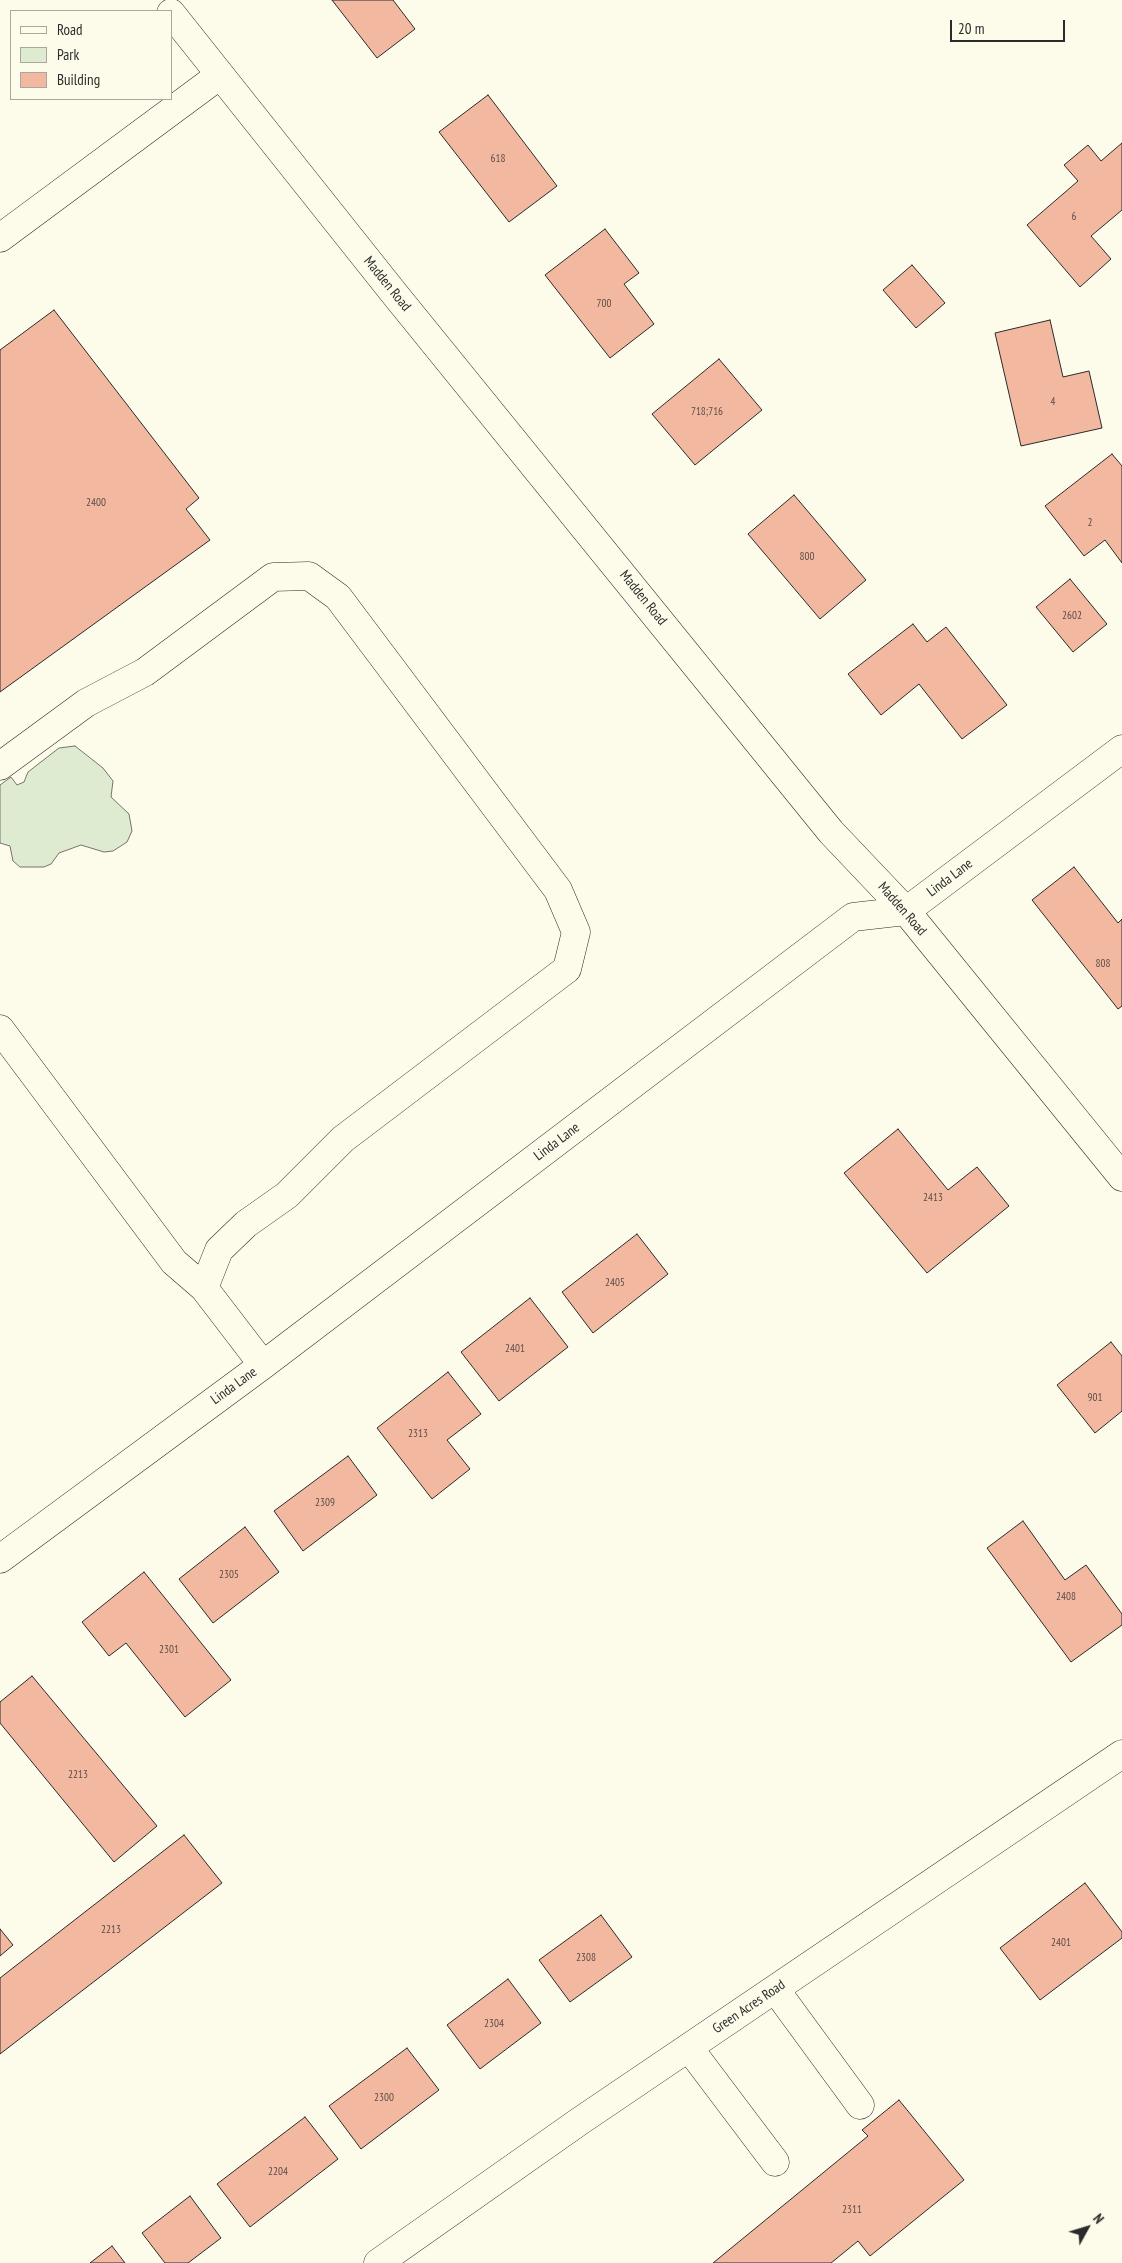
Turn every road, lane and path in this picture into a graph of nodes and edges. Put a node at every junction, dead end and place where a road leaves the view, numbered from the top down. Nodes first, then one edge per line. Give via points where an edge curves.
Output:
1 (161, 0) edge
2 (169, 10) edge
3 (172, 13) edge
4 (220, 75) junction
5 (0, 238) edge
6 (1122, 749) edge
7 (0, 766) edge
8 (906, 911) junction
9 (0, 1029) edge
10 (1122, 1177) edge
11 (204, 1288) junction
12 (263, 1365) junction
13 (0, 1559) edge
14 (1122, 1754) edge
15 (775, 1989) junction
16 (688, 2048) junction
17 (860, 2105) dead end
18 (775, 2162) dead end
19 (378, 2263) edge

1 - 2 street, Madden Road
3 - 4 street, Madden Road
4 - 5 street
4 - 8 street, Madden Road via 831,832
6 - 8 street, Linda Lane
7 - 11 street via 86,703 145,672 273,577 309,576 338,597 558,890 576,932 567,969 343,1139 287,1195 246,1224 220,1250
8 - 10 street, Madden Road
8 - 12 street, Linda Lane via 853,917
9 - 11 street via 174,1262
11 - 12 street
12 - 13 street, Linda Lane
14 - 15 street, Green Acres Road
15 - 16 street, Green Acres Road
15 - 17 street
16 - 18 street
16 - 19 street, Green Acres Road

